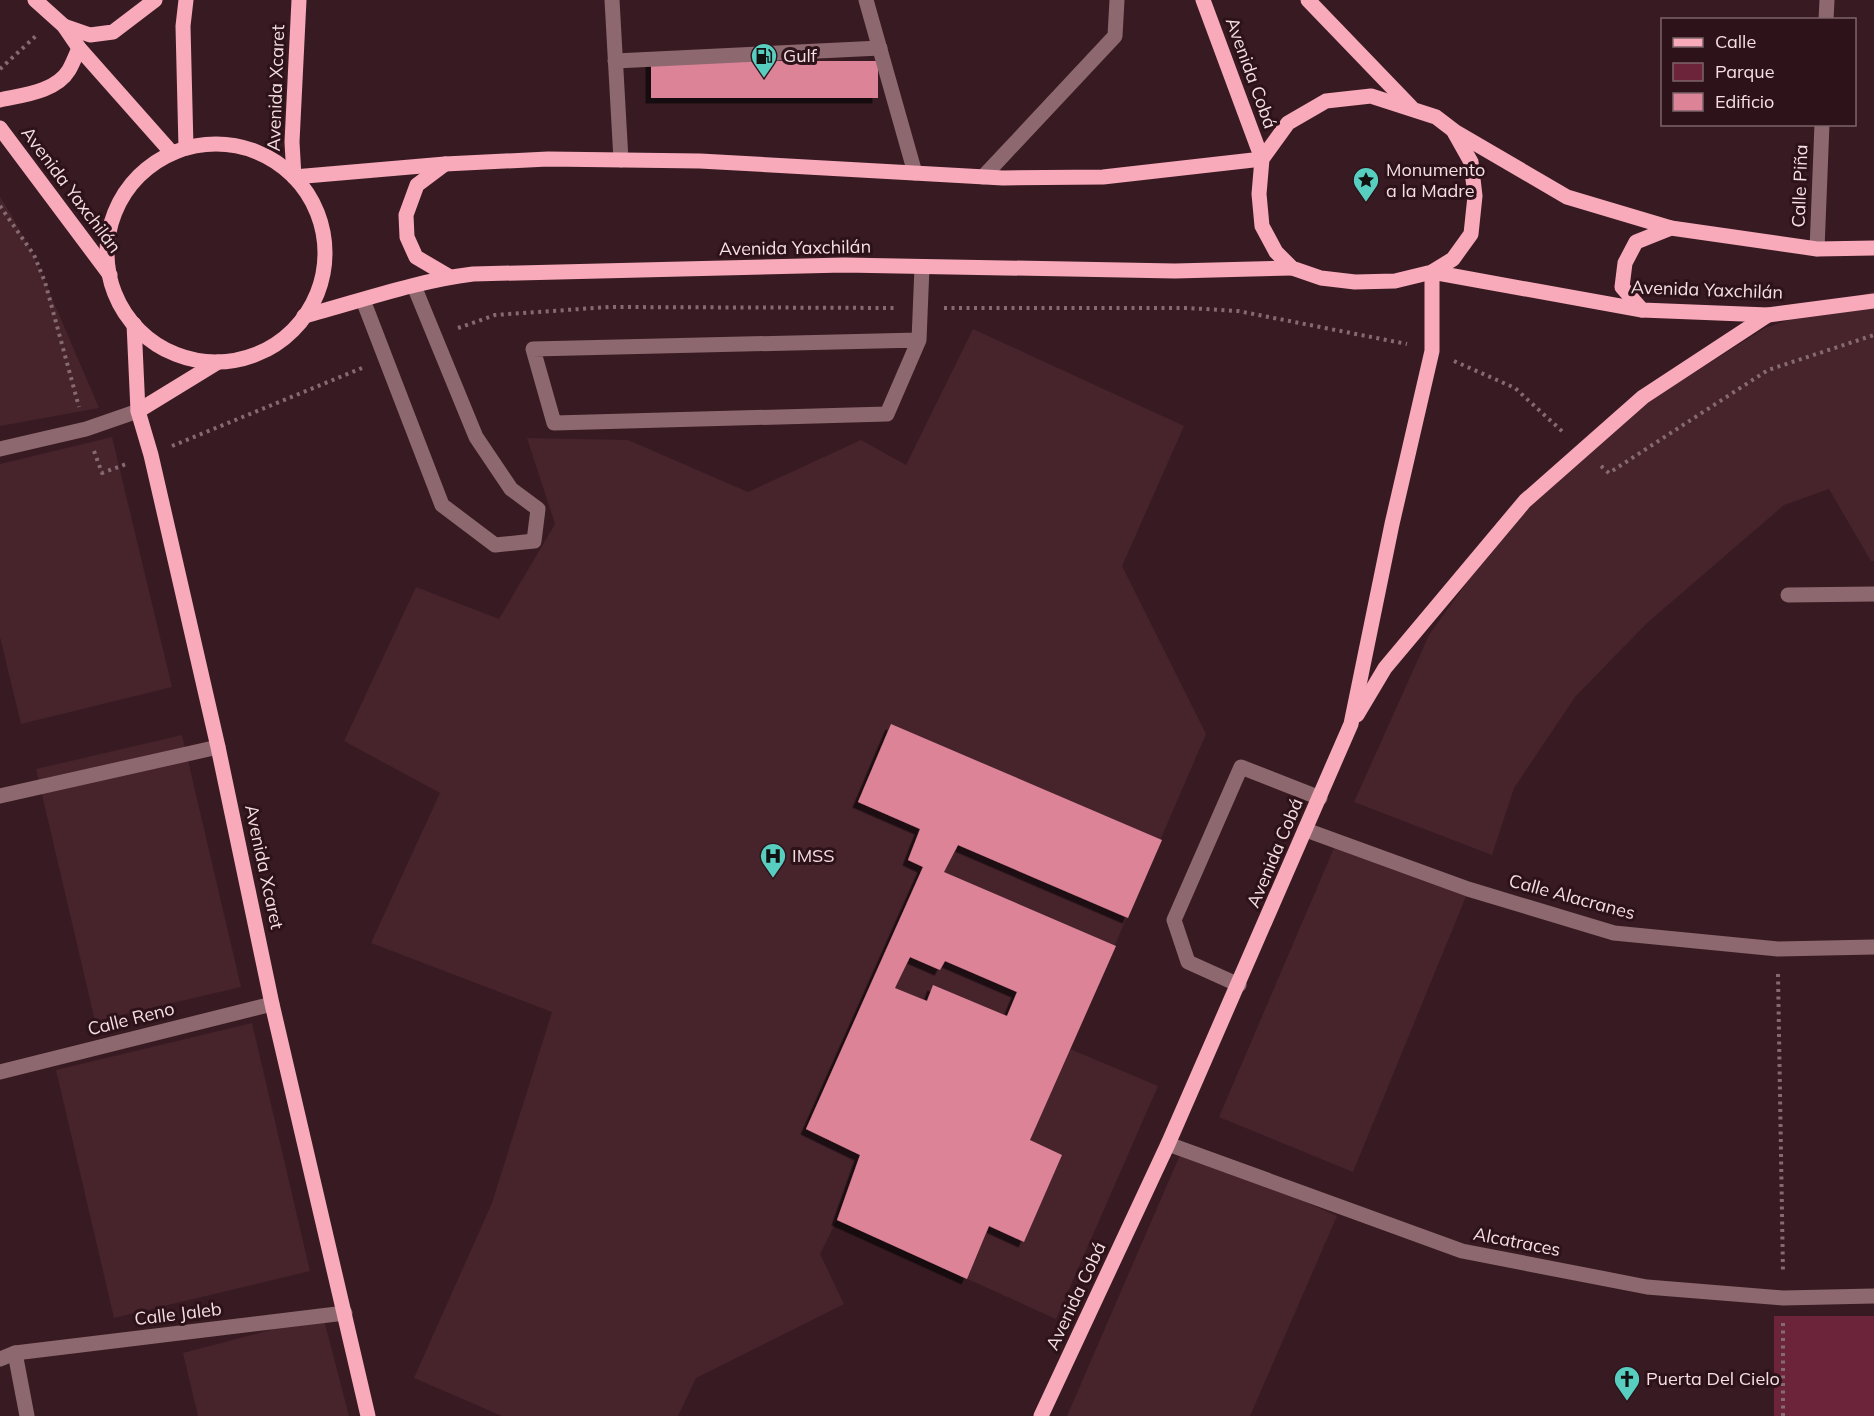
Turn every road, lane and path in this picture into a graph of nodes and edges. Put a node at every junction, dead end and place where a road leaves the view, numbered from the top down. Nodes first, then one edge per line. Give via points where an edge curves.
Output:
1 (35, 0) edge
2 (155, 0) edge
3 (186, 0) edge
4 (299, 0) edge
5 (612, 0) edge
6 (866, 0) edge
7 (1117, 0) edge
8 (1203, 0) edge
9 (1308, 0) edge
10 (1827, 0) edge
11 (1826, 18) edge
12 (64, 26) junction
13 (79, 48) junction
14 (880, 48) junction
15 (615, 61) junction
16 (0, 100) edge
17 (1413, 110) junction
18 (1822, 126) edge
19 (0, 128) edge
20 (1453, 130) junction
21 (179, 151) junction
22 (1262, 159) junction
23 (621, 160) junction
24 (446, 164) junction
25 (915, 173) junction
26 (294, 177) junction
27 (983, 177) junction
28 (1671, 228) junction
29 (1874, 248) edge
30 (1817, 249) junction
31 (922, 267) junction
32 (1292, 268) junction
33 (1432, 272) junction
34 (110, 275) junction
35 (450, 277) junction
36 (414, 286) junction
37 (363, 300) junction
38 (1874, 301) edge
39 (1642, 310) junction
40 (1768, 315) junction
41 (304, 316) junction
42 (134, 324) junction
43 (919, 340) junction
44 (218, 362) junction
45 (138, 411) junction
46 (0, 449) edge
47 (1874, 594) edge
48 (1788, 595) dead end
49 (1352, 724) junction
50 (218, 747) junction
51 (0, 796) edge
52 (1320, 798) junction
53 (1306, 830) junction
54 (1874, 947) edge
55 (1778, 949) junction
56 (1239, 985) junction
57 (272, 1004) junction
58 (0, 1072) edge
59 (1168, 1144) junction
60 (1874, 1296) edge
61 (1783, 1298) junction
62 (345, 1313) junction
63 (15, 1353) junction
64 (0, 1359) edge
65 (27, 1416) edge
66 (368, 1416) edge
67 (1041, 1416) edge
68 (1783, 1416) edge

1 - 12 main road
2 - 12 main road via 113,32 90,35
3 - 21 main road
4 - 26 main road, Avenida Xcaret
5 - 15 street
6 - 14 street
7 - 27 street via 1115,36
8 - 22 main road, Avenida Cobá
9 - 17 main road
10 - 11 street
12 - 13 main road
13 - 16 main road via 68,72 52,86
13 - 21 main road
14 - 15 street
14 - 25 street
15 - 23 street
17 - 20 main road via 1436,117
17 - 22 main road via 1371,96 1326,101 1288,123
18 - 30 street, Calle Piña
19 - 34 main road, Avenida Yaxchilán
20 - 28 main road via 1567,196
20 - 33 main road via 1471,162 1475,196 1471,234 1453,259
21 - 26 main road via 215,144 244,147 271,158
21 - 34 main road via 152,165 122,198 108,241
22 - 27 main road via 1103,177
22 - 32 main road via 1262,226 1276,252
23 - 24 main road
23 - 25 main road
24 - 26 main road
24 - 35 main road via 417,185 406,215 407,237 416,257
25 - 27 main road
26 - 41 main road via 317,211 325,251 318,290
28 - 30 main road
28 - 39 main road via 1636,242 1625,263 1622,287
29 - 30 main road
31 - 32 main road, Avenida Yaxchilán via 1175,271
31 - 35 main road, Avenida Yaxchilán via 808,266
31 - 43 street
32 - 33 main road via 1321,278 1354,282 1395,281
33 - 39 main road, Avenida Yaxchilán
33 - 49 main road, Avenida Cobá via 1432,351
34 - 42 main road
35 - 36 main road, Avenida Yaxchilán
36 - 37 main road, Avenida Yaxchilán
36 - 37 street via 476,437 511,489 538,509 534,541 495,545 442,505
37 - 41 main road, Avenida Yaxchilán
38 - 40 main road, Avenida Yaxchilán
39 - 40 main road, Avenida Yaxchilán
40 - 49 main road via 1643,397 1525,501 1385,668
41 - 44 main road via 292,332 267,350
42 - 44 main road via 169,351
42 - 45 main road, Avenida Xcaret
43 - 43 street via 887,414 554,423 534,349
44 - 45 main road
45 - 46 street via 86,429
45 - 50 main road, Avenida Xcaret
47 - 48 street
49 - 52 main road, Avenida Cobá
50 - 51 street
50 - 57 main road, Avenida Xcaret
52 - 53 main road, Avenida Cobá
52 - 56 street via 1241,767 1174,920 1188,962
53 - 55 street, Calle Alacranes via 1468,888 1614,933
53 - 56 main road, Avenida Cobá
54 - 55 street, Calle Alacranes
55 - 61 path
56 - 59 main road, Avenida Cobá
57 - 58 street, Calle Reno
57 - 62 main road, Avenida Xcaret
59 - 61 street, Alcatraces via 1462,1251 1647,1287
59 - 67 main road, Avenida Cobá
60 - 61 street, Alcatraces
61 - 68 path
62 - 63 street, Calle Jaleb
62 - 66 main road, Avenida Xcaret
63 - 64 street, Calle Jaleb
63 - 65 street

